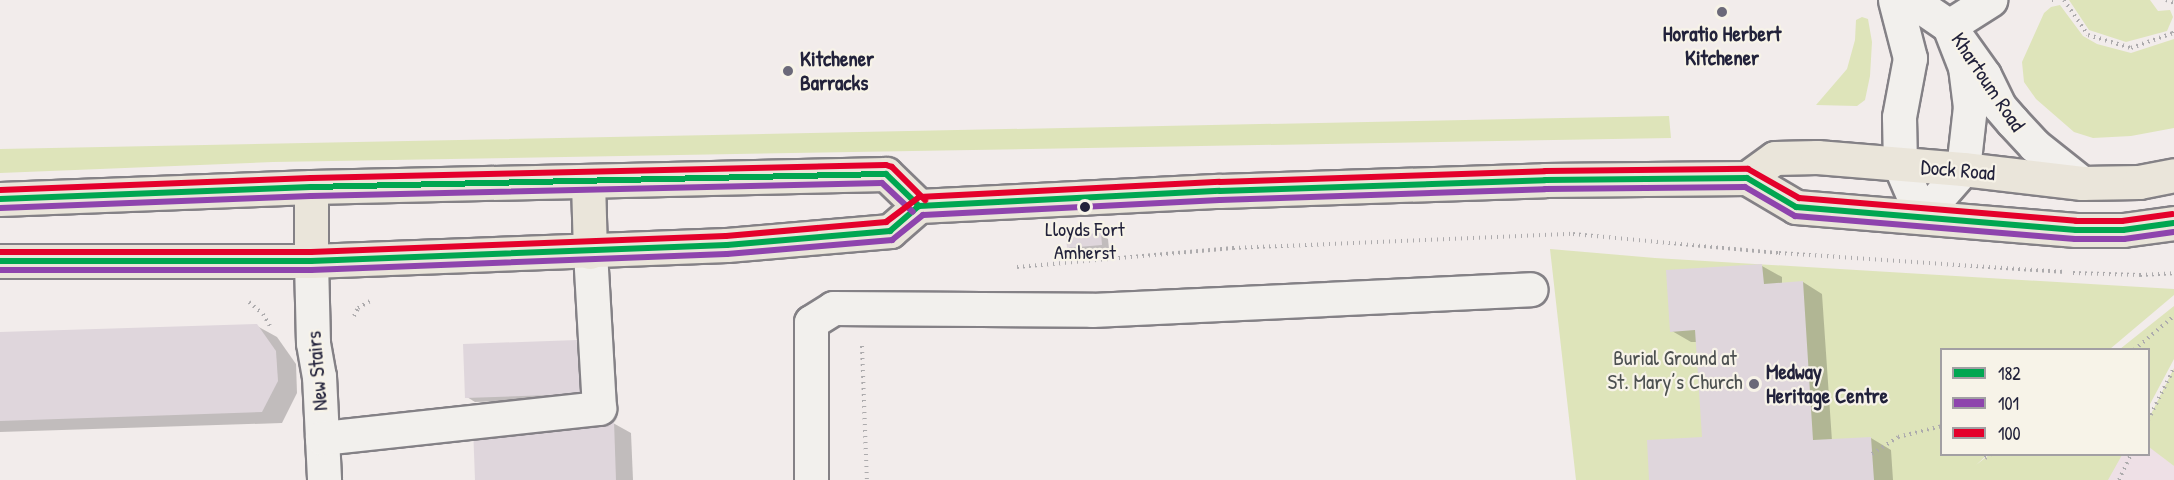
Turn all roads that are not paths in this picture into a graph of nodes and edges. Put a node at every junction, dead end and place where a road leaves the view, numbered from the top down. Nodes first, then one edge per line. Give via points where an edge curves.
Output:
1 (1895, 0) edge
2 (1911, 0) edge
3 (1990, 0) edge
4 (1949, 26) junction
5 (1900, 165) junction
6 (1963, 169) junction
7 (2174, 175) edge
8 (1747, 178) junction
9 (588, 182) junction
10 (2082, 183) junction
11 (311, 187) junction
12 (0, 198) edge
13 (919, 206) junction
14 (1922, 216) junction
15 (2174, 223) edge
16 (590, 252) junction
17 (0, 261) edge
18 (310, 261) junction
19 (1530, 289) dead end
20 (322, 438) junction
21 (324, 480) edge
22 (811, 480) edge

1 - 5 street via 1910,58 1899,117
2 - 4 street, Khartoum Road
3 - 4 street
4 - 6 street, Khartoum Road via 1965,67 1970,106
4 - 10 street, Khartoum Road via 2012,122
5 - 6 main road, Dock Road
5 - 8 main road, Dock Road via 1817,157 1774,158
5 - 14 street
6 - 10 main road, Dock Road
6 - 14 street
7 - 10 main road, Dock Road via 2139,182
8 - 13 main road via 1356,185
8 - 14 main road via 1796,207
9 - 11 main road
9 - 13 main road via 886,174
9 - 16 main road
11 - 12 main road
11 - 18 main road
13 - 16 main road via 890,231
14 - 15 main road via 2086,230
16 - 18 main road
16 - 20 street via 599,408
17 - 18 main road
18 - 20 street, New Stairs
19 - 22 street via 1092,310 833,308 811,322
20 - 21 street, New Stairs

